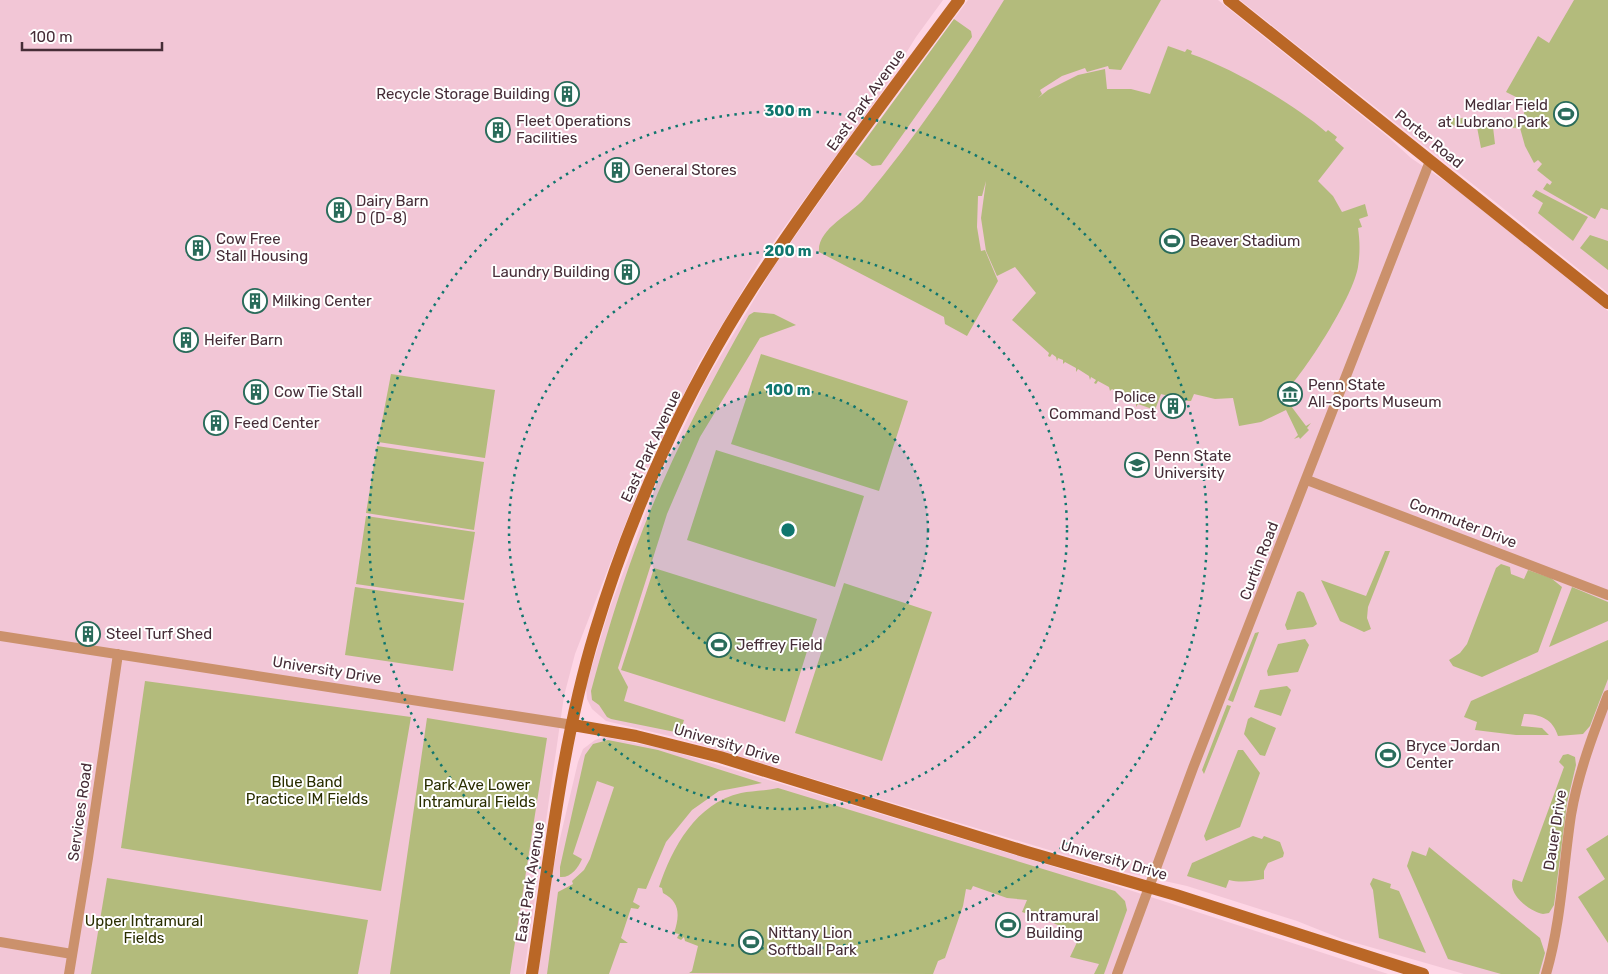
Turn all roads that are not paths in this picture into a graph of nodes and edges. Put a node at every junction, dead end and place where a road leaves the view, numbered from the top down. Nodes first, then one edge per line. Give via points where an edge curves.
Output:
1 (959, 0) edge
2 (1229, 0) edge
3 (1430, 160) junction
4 (1608, 303) edge
5 (1307, 480) junction
6 (1608, 595) edge
7 (0, 636) edge
8 (118, 654) junction
9 (1608, 695) edge
10 (573, 725) junction
11 (1150, 888) junction
12 (0, 942) edge
13 (72, 954) junction
14 (69, 974) edge
15 (532, 974) edge
16 (1117, 974) edge
17 (1423, 974) edge
18 (1546, 974) edge

1 - 10 main road, East Park Avenue via 773,258 729,327 693,393 649,486 614,575 587,660
2 - 3 main road, Porter Road
3 - 4 main road, Porter Road
3 - 5 street, Curtin Road
5 - 6 street, Commuter Drive
5 - 11 street, Curtin Road via 1193,768
7 - 8 street, University Drive
8 - 10 street, University Drive
8 - 13 street, Services Road
9 - 18 street, Dauer Drive via 1576,790 1555,939
10 - 11 main road, University Drive via 636,736 720,758
10 - 15 main road, East Park Avenue
11 - 16 street, Curtin Road
11 - 17 main road, University Drive
12 - 13 street
13 - 14 street, Services Road

